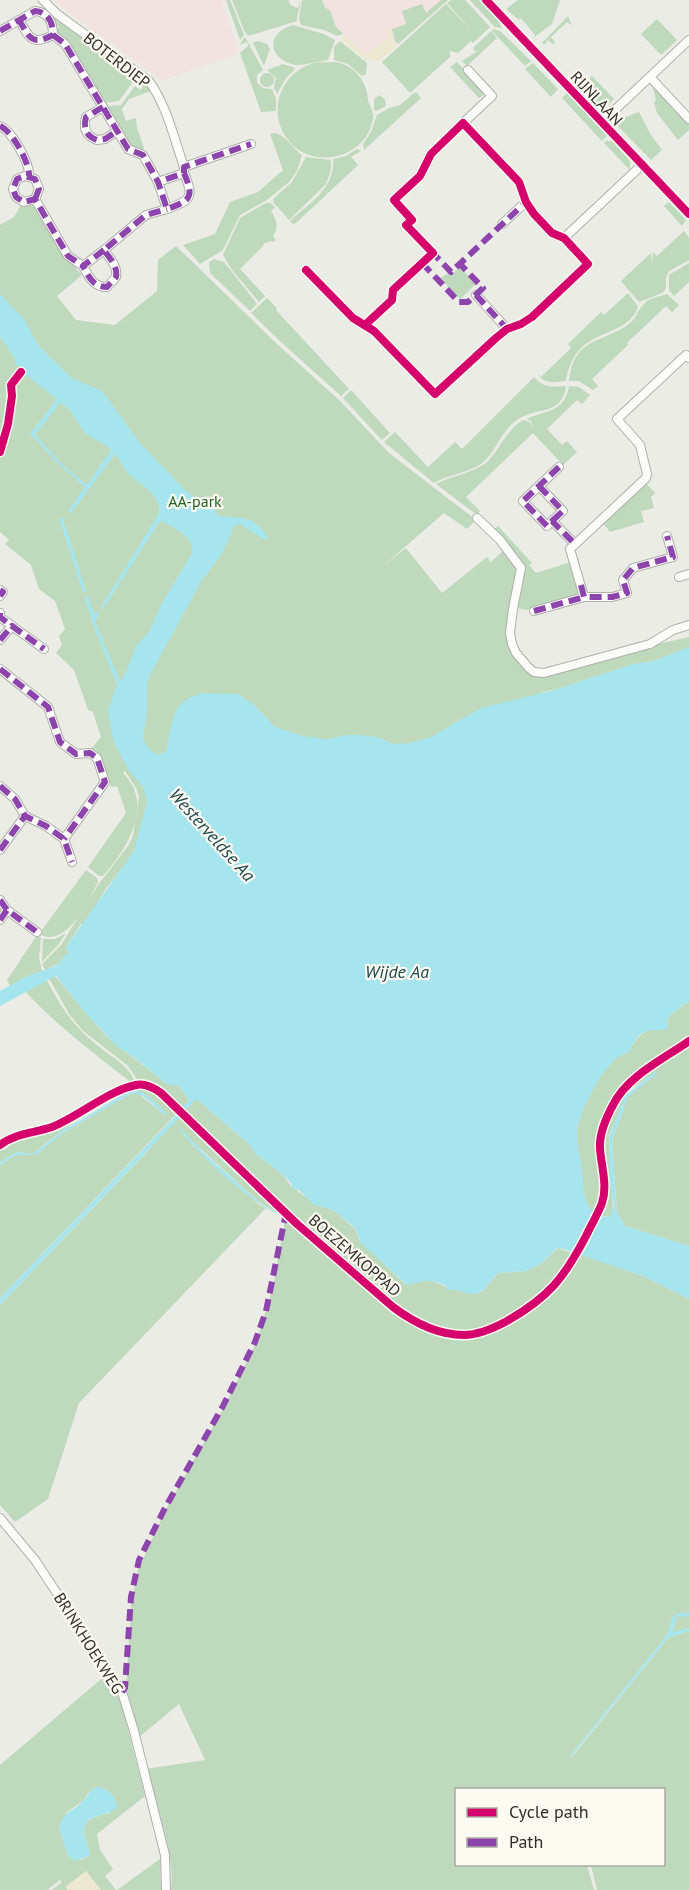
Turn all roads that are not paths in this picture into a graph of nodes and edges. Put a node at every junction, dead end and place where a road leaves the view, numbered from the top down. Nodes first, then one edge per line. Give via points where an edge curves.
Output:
1 (486, 0) edge
2 (45, 7) edge
3 (19, 20) junction
4 (0, 31) edge
5 (53, 35) junction
6 (689, 40) edge
7 (468, 70) dead end
8 (650, 77) junction
9 (103, 107) junction
10 (689, 119) edge
11 (463, 123) junction
12 (601, 123) junction
13 (0, 126) edge
14 (117, 131) junction
15 (251, 144) dead end
16 (642, 165) junction
17 (184, 170) junction
18 (29, 176) junction
19 (158, 182) junction
20 (35, 199) junction
21 (526, 202) junction
22 (167, 209) junction
23 (689, 214) edge
24 (502, 224) dead end
25 (564, 238) junction
26 (104, 250) junction
27 (83, 266) junction
28 (306, 270) dead end
29 (476, 295) dead end
30 (366, 324) junction
31 (507, 329) junction
32 (689, 358) edge
33 (559, 467) dead end
34 (539, 486) junction
35 (477, 518) dead end
36 (552, 521) junction
37 (667, 536) dead end
38 (575, 544) junction
39 (689, 574) edge
40 (678, 577) dead end
41 (0, 590) edge
42 (0, 596) edge
43 (584, 597) junction
44 (534, 610) dead end
45 (0, 613) edge
46 (689, 625) edge
47 (12, 626) junction
48 (0, 640) edge
49 (44, 649) dead end
50 (0, 669) edge
51 (0, 786) edge
52 (24, 816) junction
53 (64, 839) junction
54 (0, 850) edge
55 (72, 862) dead end
56 (0, 900) edge
57 (7, 910) junction
58 (0, 920) edge
59 (37, 932) dead end
60 (0, 1518) edge
61 (166, 1890) edge

1 - 12 street, RIJNLAAN
2 - 3 street
2 - 5 street
2 - 17 street, BOTERDIEP via 149,81 164,108
3 - 4 street
3 - 5 street via 34,41
5 - 9 street via 65,44
6 - 8 street
7 - 11 street via 492,96
8 - 10 street
8 - 12 street
9 - 14 street
9 - 14 street via 86,117 87,134 96,140
11 - 21 street via 519,182
11 - 30 street via 431,154 420,176 394,200 412,220 406,225 433,254 393,290 392,300
12 - 16 street, RIJNLAAN
13 - 18 street via 7,129 30,167
14 - 19 street via 128,148 143,155
15 - 17 street
16 - 23 street, RIJNLAAN
16 - 25 street
17 - 19 street
17 - 22 street, BOTERDIEP via 191,189 189,198
18 - 20 street via 38,184
18 - 20 street via 17,179 13,194 24,202
19 - 22 street
20 - 27 street via 68,256
21 - 24 street
21 - 25 street via 552,233
22 - 26 street via 146,215
25 - 31 street via 588,264 532,317
26 - 27 street
26 - 27 street via 117,270 112,283 106,287 94,284
28 - 30 street via 353,318
29 - 31 street
30 - 31 street via 435,394
32 - 38 street via 686,355 617,419 640,445 646,478
33 - 34 street
34 - 36 street via 563,511
34 - 36 street via 524,501 547,526
35 - 46 street via 521,568 511,639 516,653 534,672 544,673 645,646
36 - 38 street
37 - 43 street via 673,557 633,568 623,580 627,593
38 - 43 street via 570,549
39 - 40 street
41 - 42 street
43 - 44 street
45 - 47 street
47 - 48 street
47 - 49 street
50 - 53 street via 48,707 60,742 76,754 90,753 97,758 105,782
51 - 52 street via 15,799
52 - 53 street
52 - 54 street
53 - 55 street
56 - 57 street
57 - 58 street
57 - 59 street
60 - 61 street, BRINKHOEKWEG via 35,1560 122,1692 165,1855

